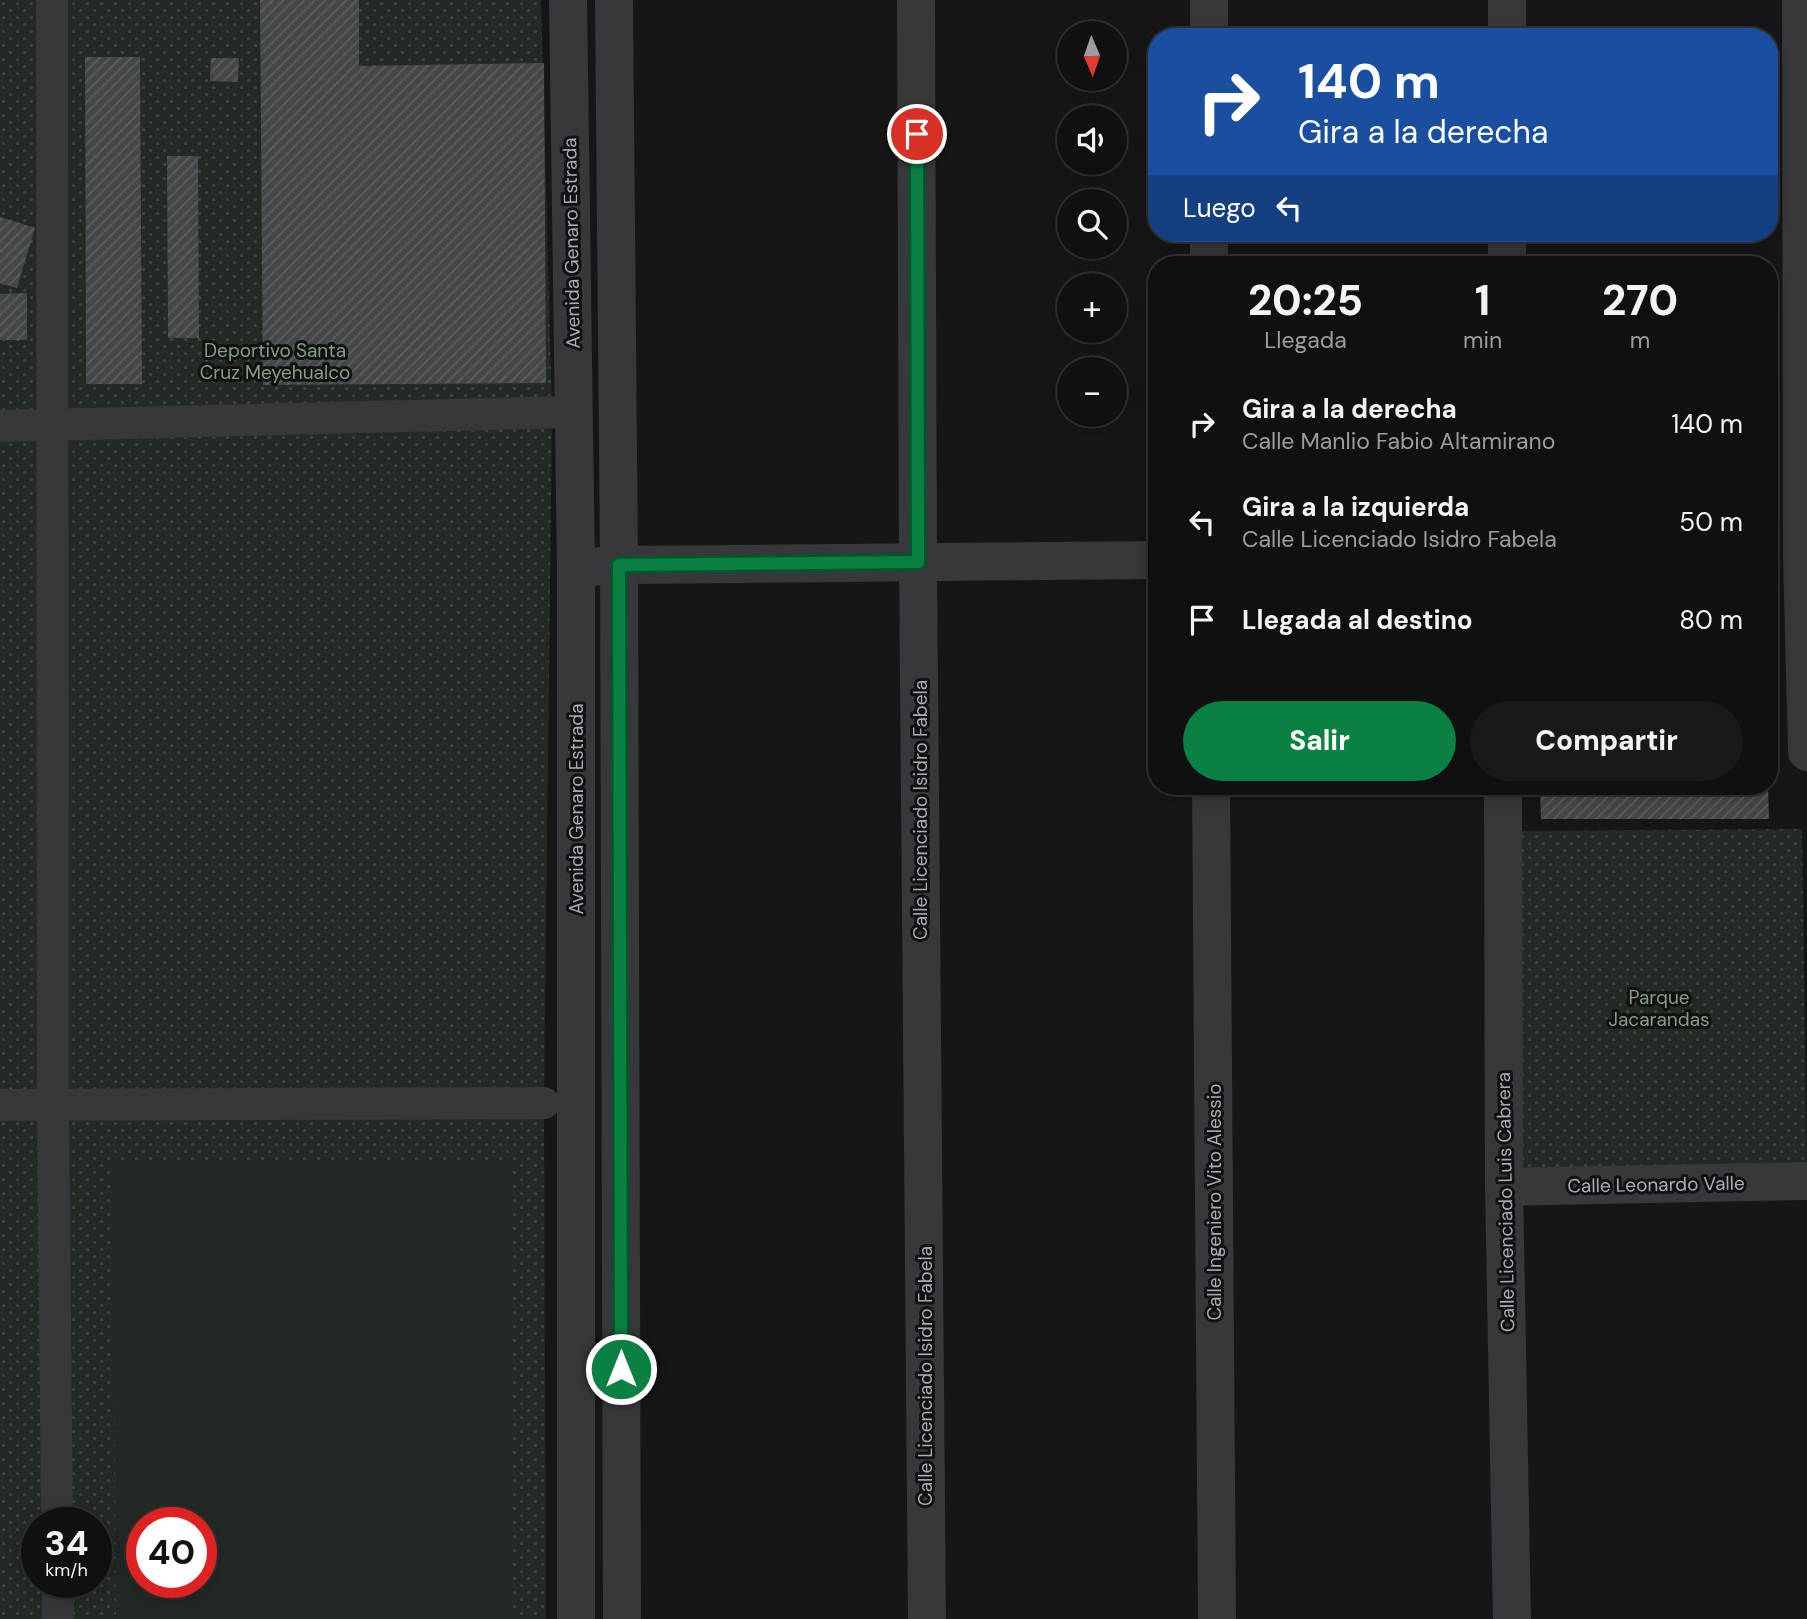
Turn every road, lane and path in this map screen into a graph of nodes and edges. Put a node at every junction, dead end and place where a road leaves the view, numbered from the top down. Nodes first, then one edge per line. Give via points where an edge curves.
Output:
1 (52, 0) edge
2 (568, 0) edge
3 (614, 0) edge
4 (916, 0) edge
5 (1209, 0) edge
6 (1507, 0) edge
7 (1801, 0) edge
8 (1209, 28) edge
9 (1507, 28) edge
10 (573, 412) junction
11 (52, 424) junction
12 (0, 426) edge
13 (1793, 557) edge
14 (1148, 560) edge
15 (918, 562) junction
16 (619, 565) junction
17 (576, 568) junction
18 (1807, 752) edge
19 (1211, 795) edge
20 (1503, 795) edge
21 (544, 1102) dead end
22 (0, 1105) edge
23 (53, 1105) junction
24 (1807, 1181) edge
25 (1504, 1187) junction
26 (57, 1507) edge
27 (58, 1598) edge
28 (58, 1619) edge
29 (576, 1619) edge
30 (622, 1619) edge
31 (927, 1619) edge
32 (1217, 1619) edge
33 (1512, 1619) edge

1 - 11 street
2 - 10 street, Avenida Genaro Estrada
3 - 16 street
4 - 15 street, Calle Licenciado Isidro Fabela
5 - 8 street
6 - 9 street
7 - 13 street
10 - 11 street
10 - 17 street, Avenida Genaro Estrada
11 - 12 street
11 - 23 street
13 - 18 street
14 - 15 street
15 - 16 street
15 - 31 street, Calle Licenciado Isidro Fabela
16 - 17 street
16 - 30 street
17 - 29 street, Avenida Genaro Estrada
19 - 32 street, Calle Ingeniero Vito Alessio
20 - 25 street, Calle Licenciado Luis Cabrera
21 - 23 street
22 - 23 street
23 - 26 street
24 - 25 street, Calle Leonardo Valle
25 - 33 street, Calle Licenciado Luis Cabrera
27 - 28 street

